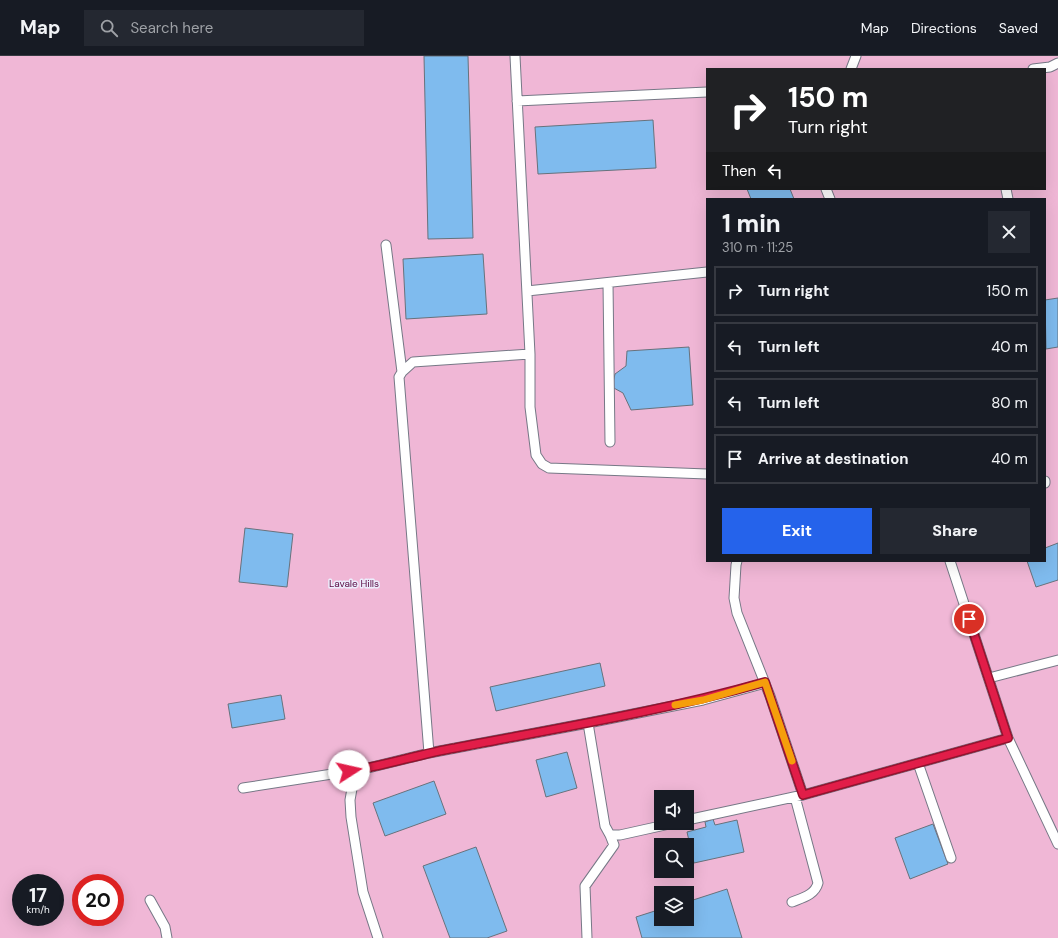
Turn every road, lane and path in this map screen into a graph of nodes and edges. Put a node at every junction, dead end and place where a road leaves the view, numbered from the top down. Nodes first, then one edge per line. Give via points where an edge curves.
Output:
1 (515, 56) edge
2 (856, 56) edge
3 (1058, 64) edge
4 (851, 68) edge
5 (1042, 68) edge
6 (706, 92) edge
7 (518, 101) junction
8 (386, 245) dead end
9 (706, 272) edge
10 (608, 283) junction
11 (527, 291) junction
12 (530, 354) junction
13 (402, 372) junction
14 (610, 442) dead end
15 (706, 474) edge
16 (738, 562) edge
17 (950, 562) edge
18 (1058, 660) edge
19 (989, 678) junction
20 (765, 682) junction
21 (588, 723) junction
22 (1008, 738) junction
23 (429, 753) junction
24 (918, 763) junction
25 (364, 769) junction
26 (243, 788) dead end
27 (799, 796) junction
28 (694, 818) edge
29 (654, 827) edge
30 (610, 835) junction
31 (1058, 844) edge
32 (951, 858) dead end
33 (150, 900) dead end
34 (792, 902) dead end
35 (167, 938) edge
36 (378, 938) edge
37 (587, 938) edge

1 - 7 lane
2 - 4 lane
3 - 5 lane
6 - 7 lane
7 - 11 lane
8 - 13 lane
9 - 10 lane
10 - 11 lane
10 - 14 lane
11 - 12 lane
12 - 13 lane via 413,362
12 - 15 lane via 530,407 536,455 542,464 549,468
13 - 23 lane via 399,377
16 - 20 lane via 734,598 737,612
17 - 19 lane
18 - 19 lane
19 - 22 lane
20 - 21 lane via 703,700
20 - 27 lane
21 - 23 lane
21 - 30 lane via 605,826
22 - 24 lane
22 - 31 lane
23 - 25 lane
24 - 27 lane
24 - 32 lane
25 - 26 lane
25 - 36 lane via 353,783 351,817 362,892
27 - 28 lane
27 - 34 lane via 818,883 817,889 809,895
29 - 30 lane
30 - 37 lane via 614,845 585,886
33 - 35 lane via 165,927

